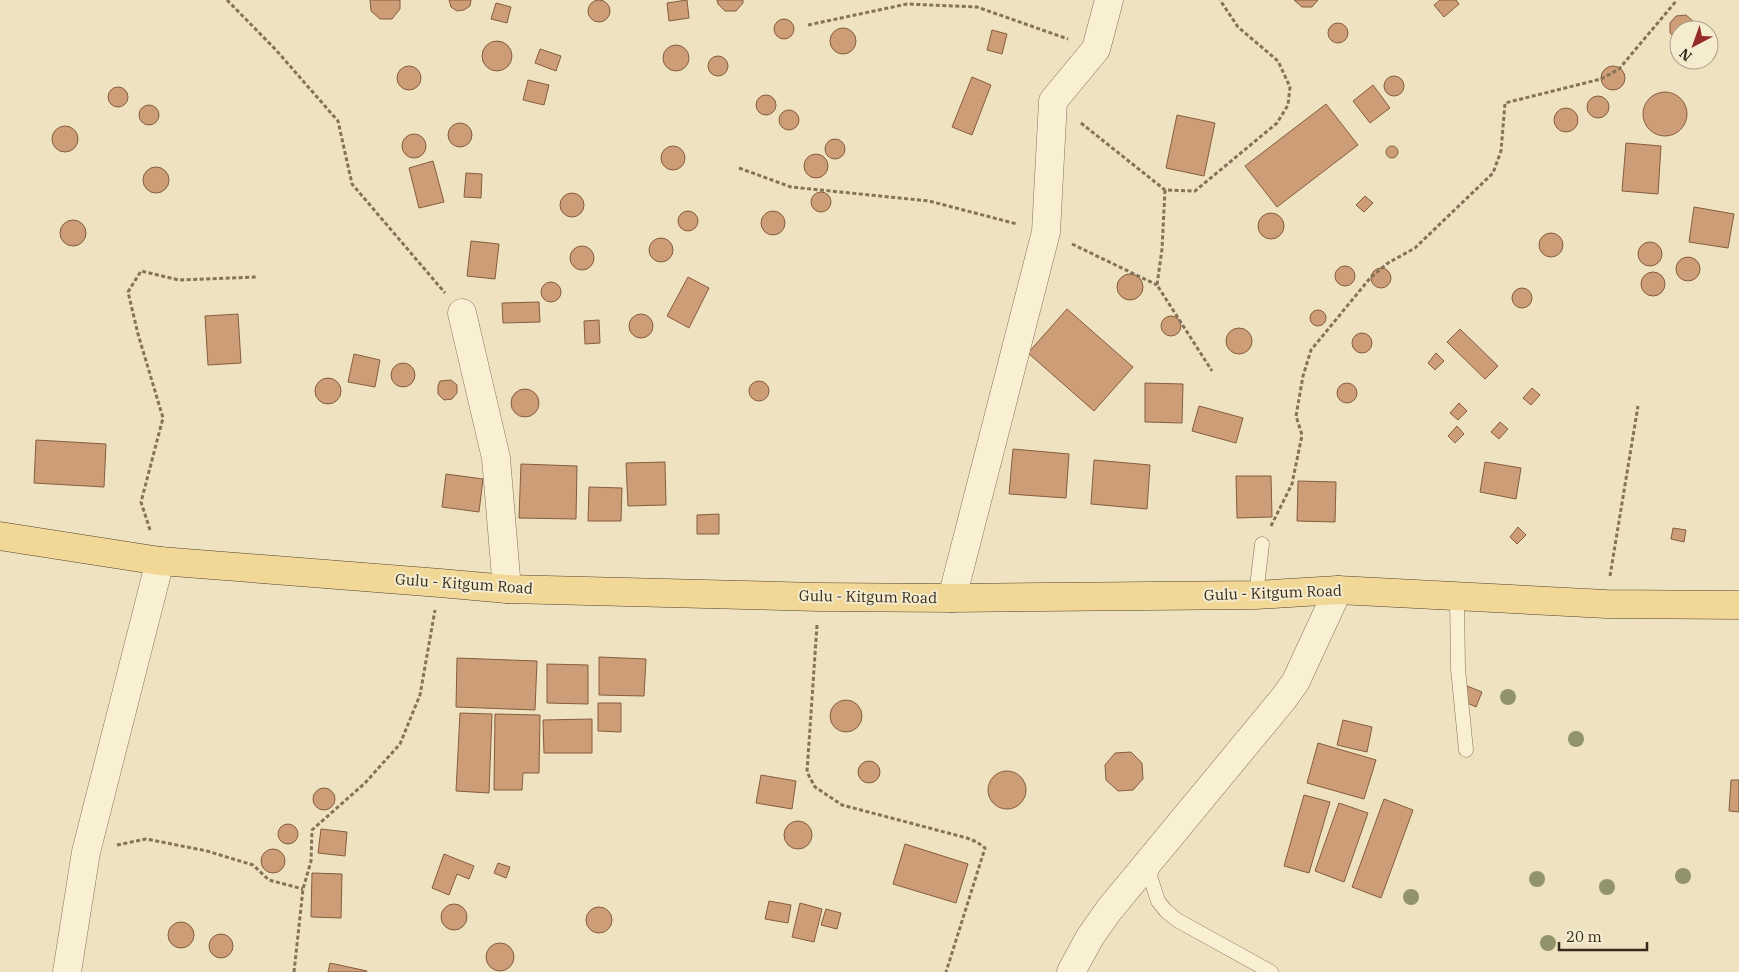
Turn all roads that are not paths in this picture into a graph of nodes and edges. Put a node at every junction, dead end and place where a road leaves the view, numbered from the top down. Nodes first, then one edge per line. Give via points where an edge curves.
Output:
1 (1109, 0) edge
2 (462, 313) road end
3 (0, 536) edge
4 (1262, 544) road end
5 (160, 561) junction
6 (507, 589) junction
7 (1338, 590) junction
8 (1256, 596) junction
9 (1457, 597) junction
10 (952, 598) junction
11 (1739, 606) edge
12 (1466, 750) dead end
13 (1160, 846) junction
14 (67, 972) edge
15 (1071, 972) edge
16 (1271, 972) edge

1 - 10 street via 1096,49 1053,101 1046,232
2 - 6 street via 496,458
3 - 5 main road, Gulu - Kitgum Road
4 - 8 lane
5 - 6 main road, Gulu - Kitgum Road
5 - 14 street via 86,852
6 - 10 main road, Gulu - Kitgum Road
7 - 8 main road, Gulu - Kitgum Road
7 - 9 main road, Gulu - Kitgum Road
7 - 13 street via 1296,681
8 - 10 main road, Gulu - Kitgum Road
9 - 11 main road, Gulu - Kitgum Road
9 - 12 lane via 1458,670
13 - 15 street via 1109,910
13 - 16 lane via 1150,876 1158,901 1166,911

